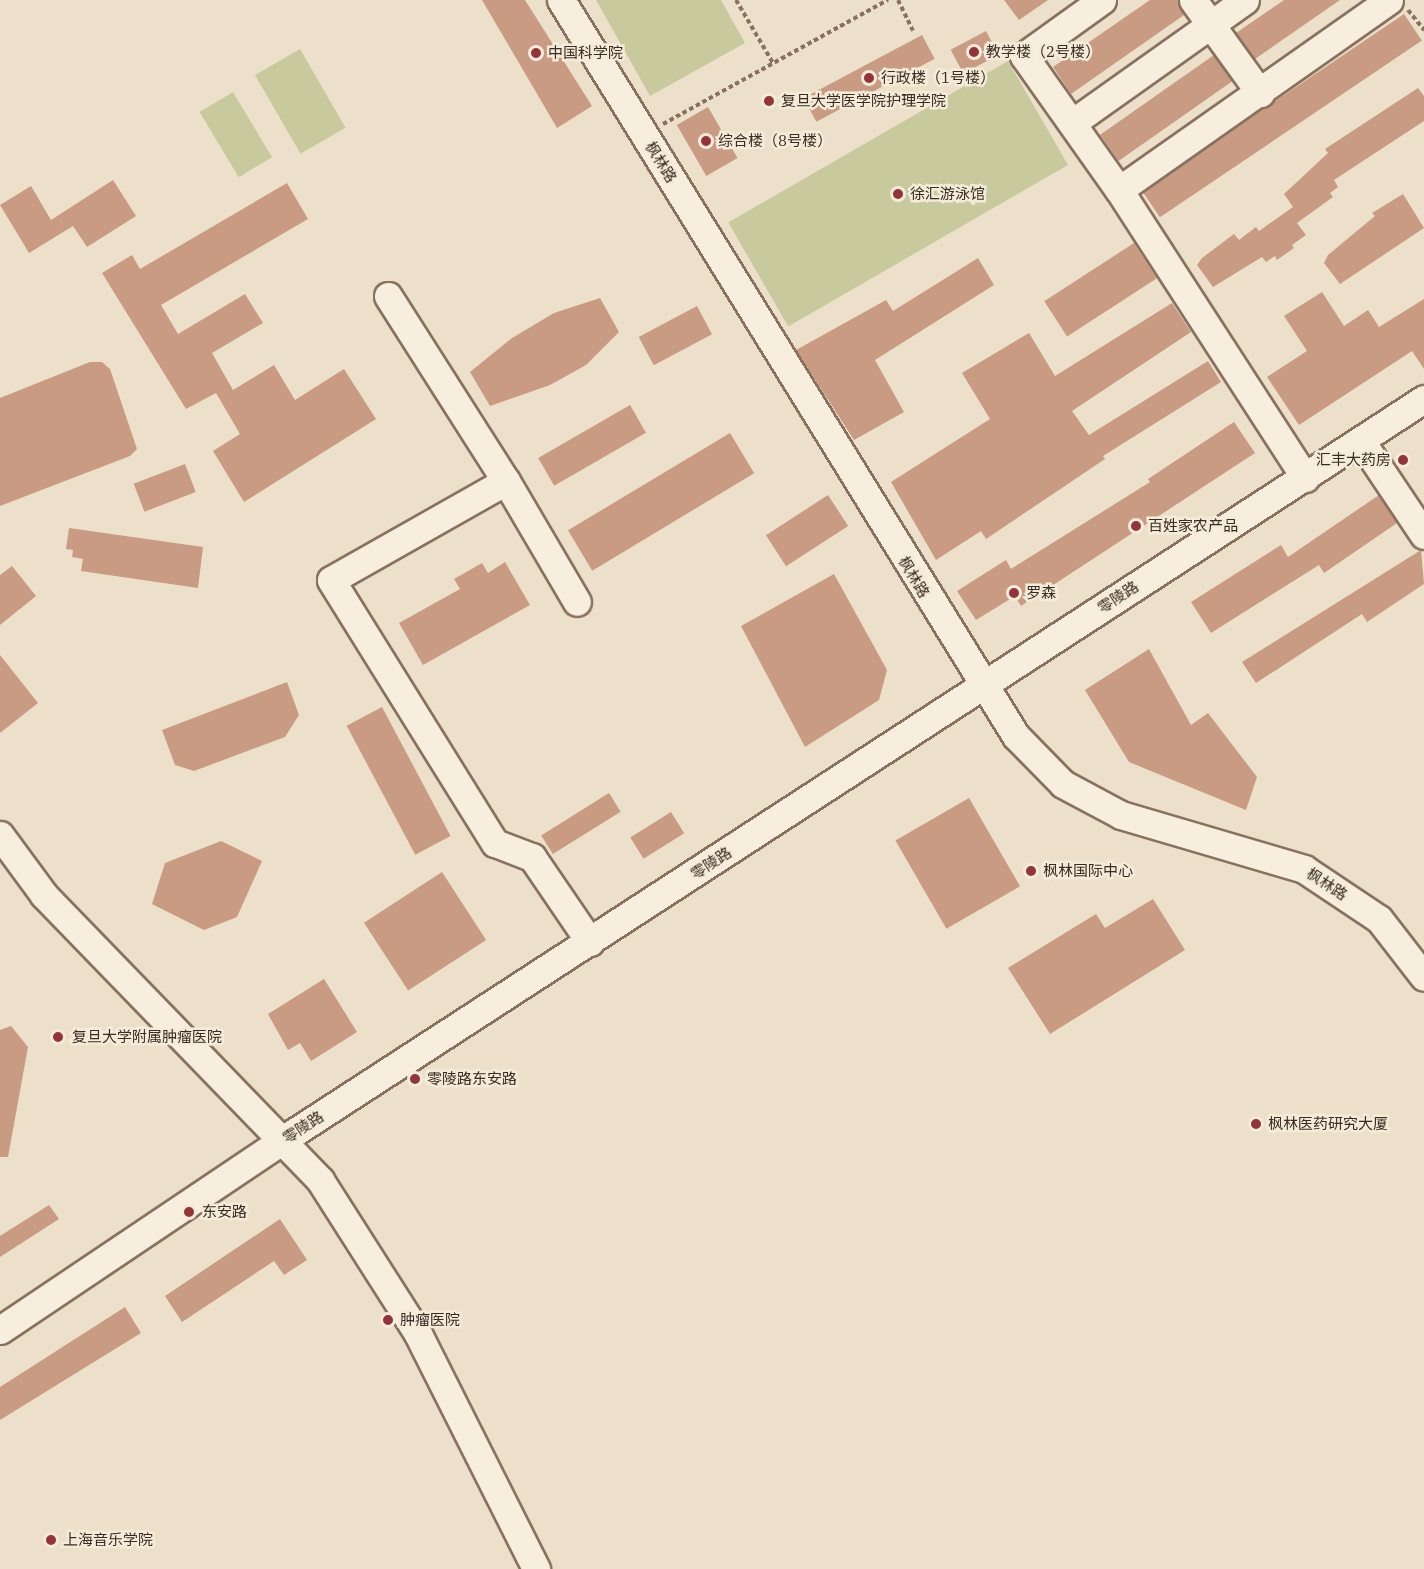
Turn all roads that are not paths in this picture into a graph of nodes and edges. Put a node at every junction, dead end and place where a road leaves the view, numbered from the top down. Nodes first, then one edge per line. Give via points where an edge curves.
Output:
1 (561, 0) edge
2 (1102, 0) edge
3 (1193, 0) edge
4 (1245, 0) edge
5 (1389, 0) edge
6 (1212, 25) junction
7 (1260, 93) junction
8 (1072, 123) junction
9 (1119, 190) junction
10 (388, 296) dead end
11 (1424, 399) edge
12 (1361, 441) junction
13 (1305, 478) junction
14 (506, 481) junction
15 (1424, 535) edge
16 (577, 602) dead end
17 (982, 684) junction
18 (0, 835) edge
19 (590, 942) junction
20 (1424, 977) edge
21 (284, 1138) junction
22 (0, 1330) edge
23 (536, 1569) edge

1 - 17 street, 枫林路
2 - 8 street via 1024,57
3 - 6 street
4 - 6 street
5 - 7 street
6 - 7 street
6 - 8 street
7 - 9 street
8 - 9 street
9 - 13 street
10 - 14 street
11 - 12 street, 零陵路
12 - 13 street, 零陵路
12 - 15 street
13 - 17 street, 零陵路
14 - 16 street
14 - 19 street via 331,580 495,843 532,857
17 - 19 street, 零陵路
17 - 20 street, 枫林路 via 1016,736 1063,784 1121,815 1304,869 1379,919
18 - 21 street via 44,895
19 - 21 street, 零陵路
21 - 22 street, 零陵路
21 - 23 street via 320,1180 404,1312

